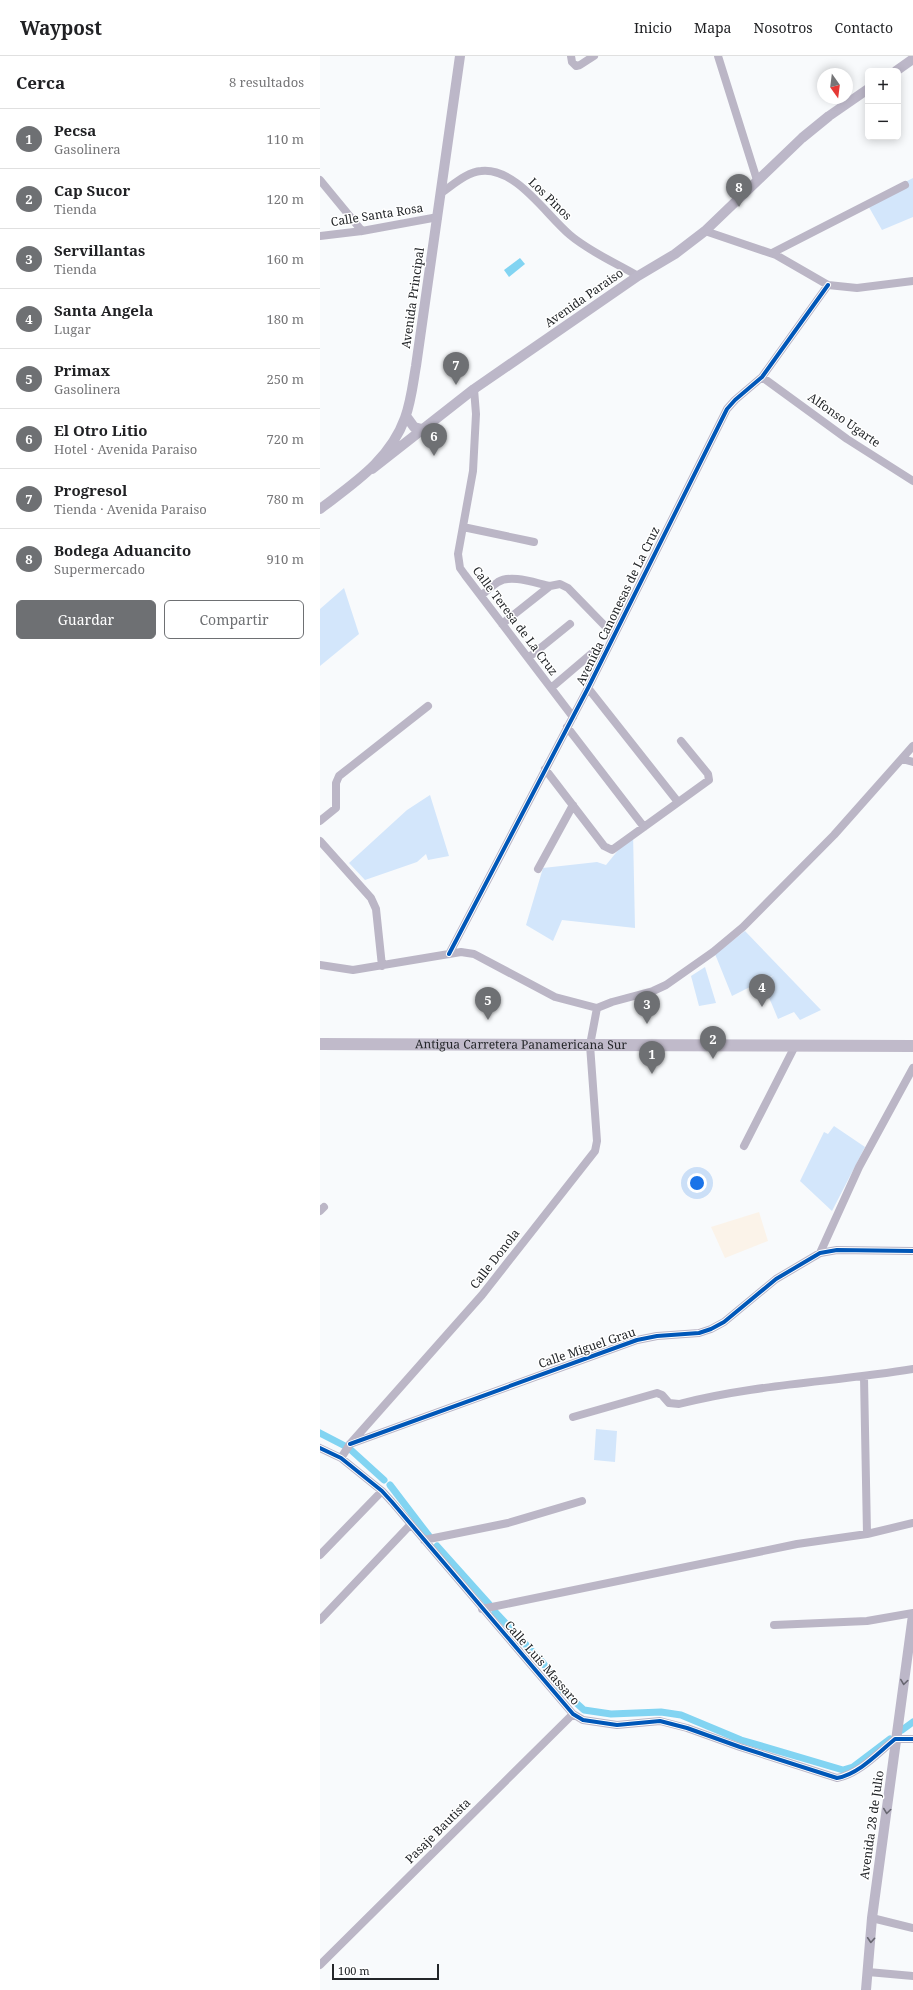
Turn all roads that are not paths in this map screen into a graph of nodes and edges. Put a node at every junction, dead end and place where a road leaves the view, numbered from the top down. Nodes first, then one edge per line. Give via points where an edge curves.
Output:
1 (460, 56) edge
2 (571, 56) edge
3 (594, 56) edge
4 (718, 56) edge
5 (913, 59) edge
6 (900, 68) edge
7 (865, 91) edge
8 (320, 180) edge
9 (757, 180) junction
10 (905, 185) dead end
11 (442, 193) junction
12 (438, 217) junction
13 (362, 231) junction
14 (705, 231) junction
15 (320, 236) edge
16 (772, 253) junction
17 (638, 276) junction
18 (913, 281) edge
19 (828, 285) junction
20 (762, 377) junction
21 (474, 389) junction
22 (406, 416) junction
23 (422, 430) junction
24 (372, 469) junction
25 (913, 481) edge
26 (320, 509) edge
27 (463, 527) junction
28 (534, 542) dead end
29 (550, 586) junction
30 (481, 596) junction
31 (502, 624) junction
32 (570, 624) dead end
33 (605, 626) dead end
34 (591, 654) dead end
35 (528, 658) junction
36 (551, 688) junction
37 (588, 688) junction
38 (428, 706) dead end
39 (573, 717) junction
40 (567, 728) junction
41 (681, 741) dead end
42 (913, 746) edge
43 (902, 758) junction
44 (913, 762) edge
45 (545, 769) junction
46 (678, 802) junction
47 (572, 805) junction
48 (320, 821) edge
49 (644, 827) junction
50 (320, 841) edge
51 (538, 869) dead end
52 (449, 954) junction
53 (320, 965) edge
54 (382, 966) junction
55 (597, 1008) junction
56 (320, 1044) edge
57 (590, 1045) junction
58 (795, 1046) junction
59 (913, 1046) edge
60 (913, 1068) edge
61 (744, 1146) dead end
62 (913, 1251) edge
63 (820, 1253) junction
64 (913, 1369) edge
65 (864, 1377) junction
66 (573, 1417) dead end
67 (350, 1444) junction
68 (320, 1448) edge
69 (341, 1458) junction
70 (382, 1491) junction
71 (582, 1501) dead end
72 (913, 1523) edge
73 (410, 1524) junction
74 (867, 1534) junction
75 (424, 1540) junction
76 (320, 1555) edge
77 (482, 1608) junction
78 (913, 1614) edge
79 (320, 1620) edge
80 (774, 1625) dead end
81 (573, 1714) junction
82 (895, 1739) junction
83 (913, 1739) edge
84 (872, 1918) junction
85 (913, 1928) edge
86 (320, 1964) edge
87 (868, 1972) junction
88 (913, 1976) edge
89 (866, 1990) edge

1 - 11 main road, Avenida Principal
2 - 3 street via 576,66
4 - 9 street
5 - 6 main road
7 - 9 main road, Avenida Paraiso via 828,116
8 - 13 street
9 - 14 main road, Avenida Paraiso
10 - 16 street
11 - 12 main road, Avenida Principal
11 - 17 street, Los Pinos via 480,171 501,174 514,181 531,196 570,235
12 - 13 street, Calle Santa Rosa
12 - 22 main road, Avenida Principal
13 - 15 street, Calle Santa Rosa
14 - 16 street
14 - 17 main road, Avenida Paraiso via 675,254
16 - 19 street
17 - 21 main road, Avenida Paraiso
18 - 19 street via 857,288
19 - 20 street, Avenida Canonesas de La Cruz
20 - 25 street, Alfonso Ugarte via 847,439
20 - 37 street, Avenida Canonesas de La Cruz via 727,409
21 - 23 main road, Avenida Paraiso
21 - 27 street, Calle Teresa de La Cruz via 475,451
22 - 23 main road via 414,427
22 - 24 main road, Avenida Principal via 391,444
23 - 24 main road, Avenida Paraiso
24 - 26 main road, Avenida Principal
27 - 28 street
27 - 30 street, Calle Teresa de La Cruz via 458,561 460,568
29 - 30 street via 504,580 499,581
29 - 31 street
29 - 33 street via 564,585
30 - 31 street, Calle Teresa de La Cruz
31 - 35 street, Calle Teresa de La Cruz
32 - 35 street
34 - 36 street
35 - 36 street, Calle Teresa de La Cruz
36 - 39 street, Calle Teresa de La Cruz
37 - 39 street, Avenida Canonesas de La Cruz
37 - 46 street
38 - 48 street via 339,776 336,783 336,808
39 - 40 street, Avenida Canonesas de La Cruz
40 - 45 street, Avenida Canonesas de La Cruz
40 - 49 street
41 - 46 street via 710,778
42 - 43 street
43 - 44 street
43 - 55 street via 829,840 743,927 713,952 666,985
45 - 47 street
45 - 52 street, Avenida Canonesas de La Cruz
46 - 49 street
47 - 49 street via 609,850 615,849
47 - 51 street
50 - 54 street via 371,898 376,909
52 - 54 street
52 - 55 street via 474,954 555,997
53 - 54 street via 353,970
55 - 57 street, Calle Donola
56 - 57 highway, Antigua Carretera Panamericana Sur
57 - 58 highway, Antigua Carretera Panamericana Sur
57 - 67 street, Calle Donola via 597,1141 592,1155 482,1295
58 - 59 highway, Antigua Carretera Panamericana Sur
58 - 61 street
60 - 63 street via 859,1167
62 - 63 street, Calle Miguel Grau via 837,1250
63 - 67 street, Calle Miguel Grau via 776,1279 712,1329 699,1333 637,1340
64 - 65 street
65 - 66 street via 743,1390 679,1404 669,1403 657,1393
65 - 74 street
67 - 69 street, Calle Donola
68 - 69 street, Calle Luis Massaro
69 - 70 street, Calle Luis Massaro
70 - 73 street, Calle Luis Massaro
70 - 76 street
71 - 75 street via 508,1523
72 - 74 street
73 - 75 street, Calle Luis Massaro
73 - 79 street
74 - 77 street via 797,1544
75 - 77 street, Calle Luis Massaro
77 - 81 street, Calle Luis Massaro
78 - 80 street via 868,1621
78 -> 82 main road, Avenida 28 de Julio
81 - 82 street, Calle Luis Massaro via 583,1720 618,1725 660,1721 837,1778 856,1771
81 - 86 street, Pasaje Bautista
82 - 83 street
82 -> 84 main road, Avenida 28 de Julio
84 - 85 street
84 -> 87 main road, Avenida 28 de Julio
87 - 88 street
87 - 89 main road, Avenida 28 de Julio

